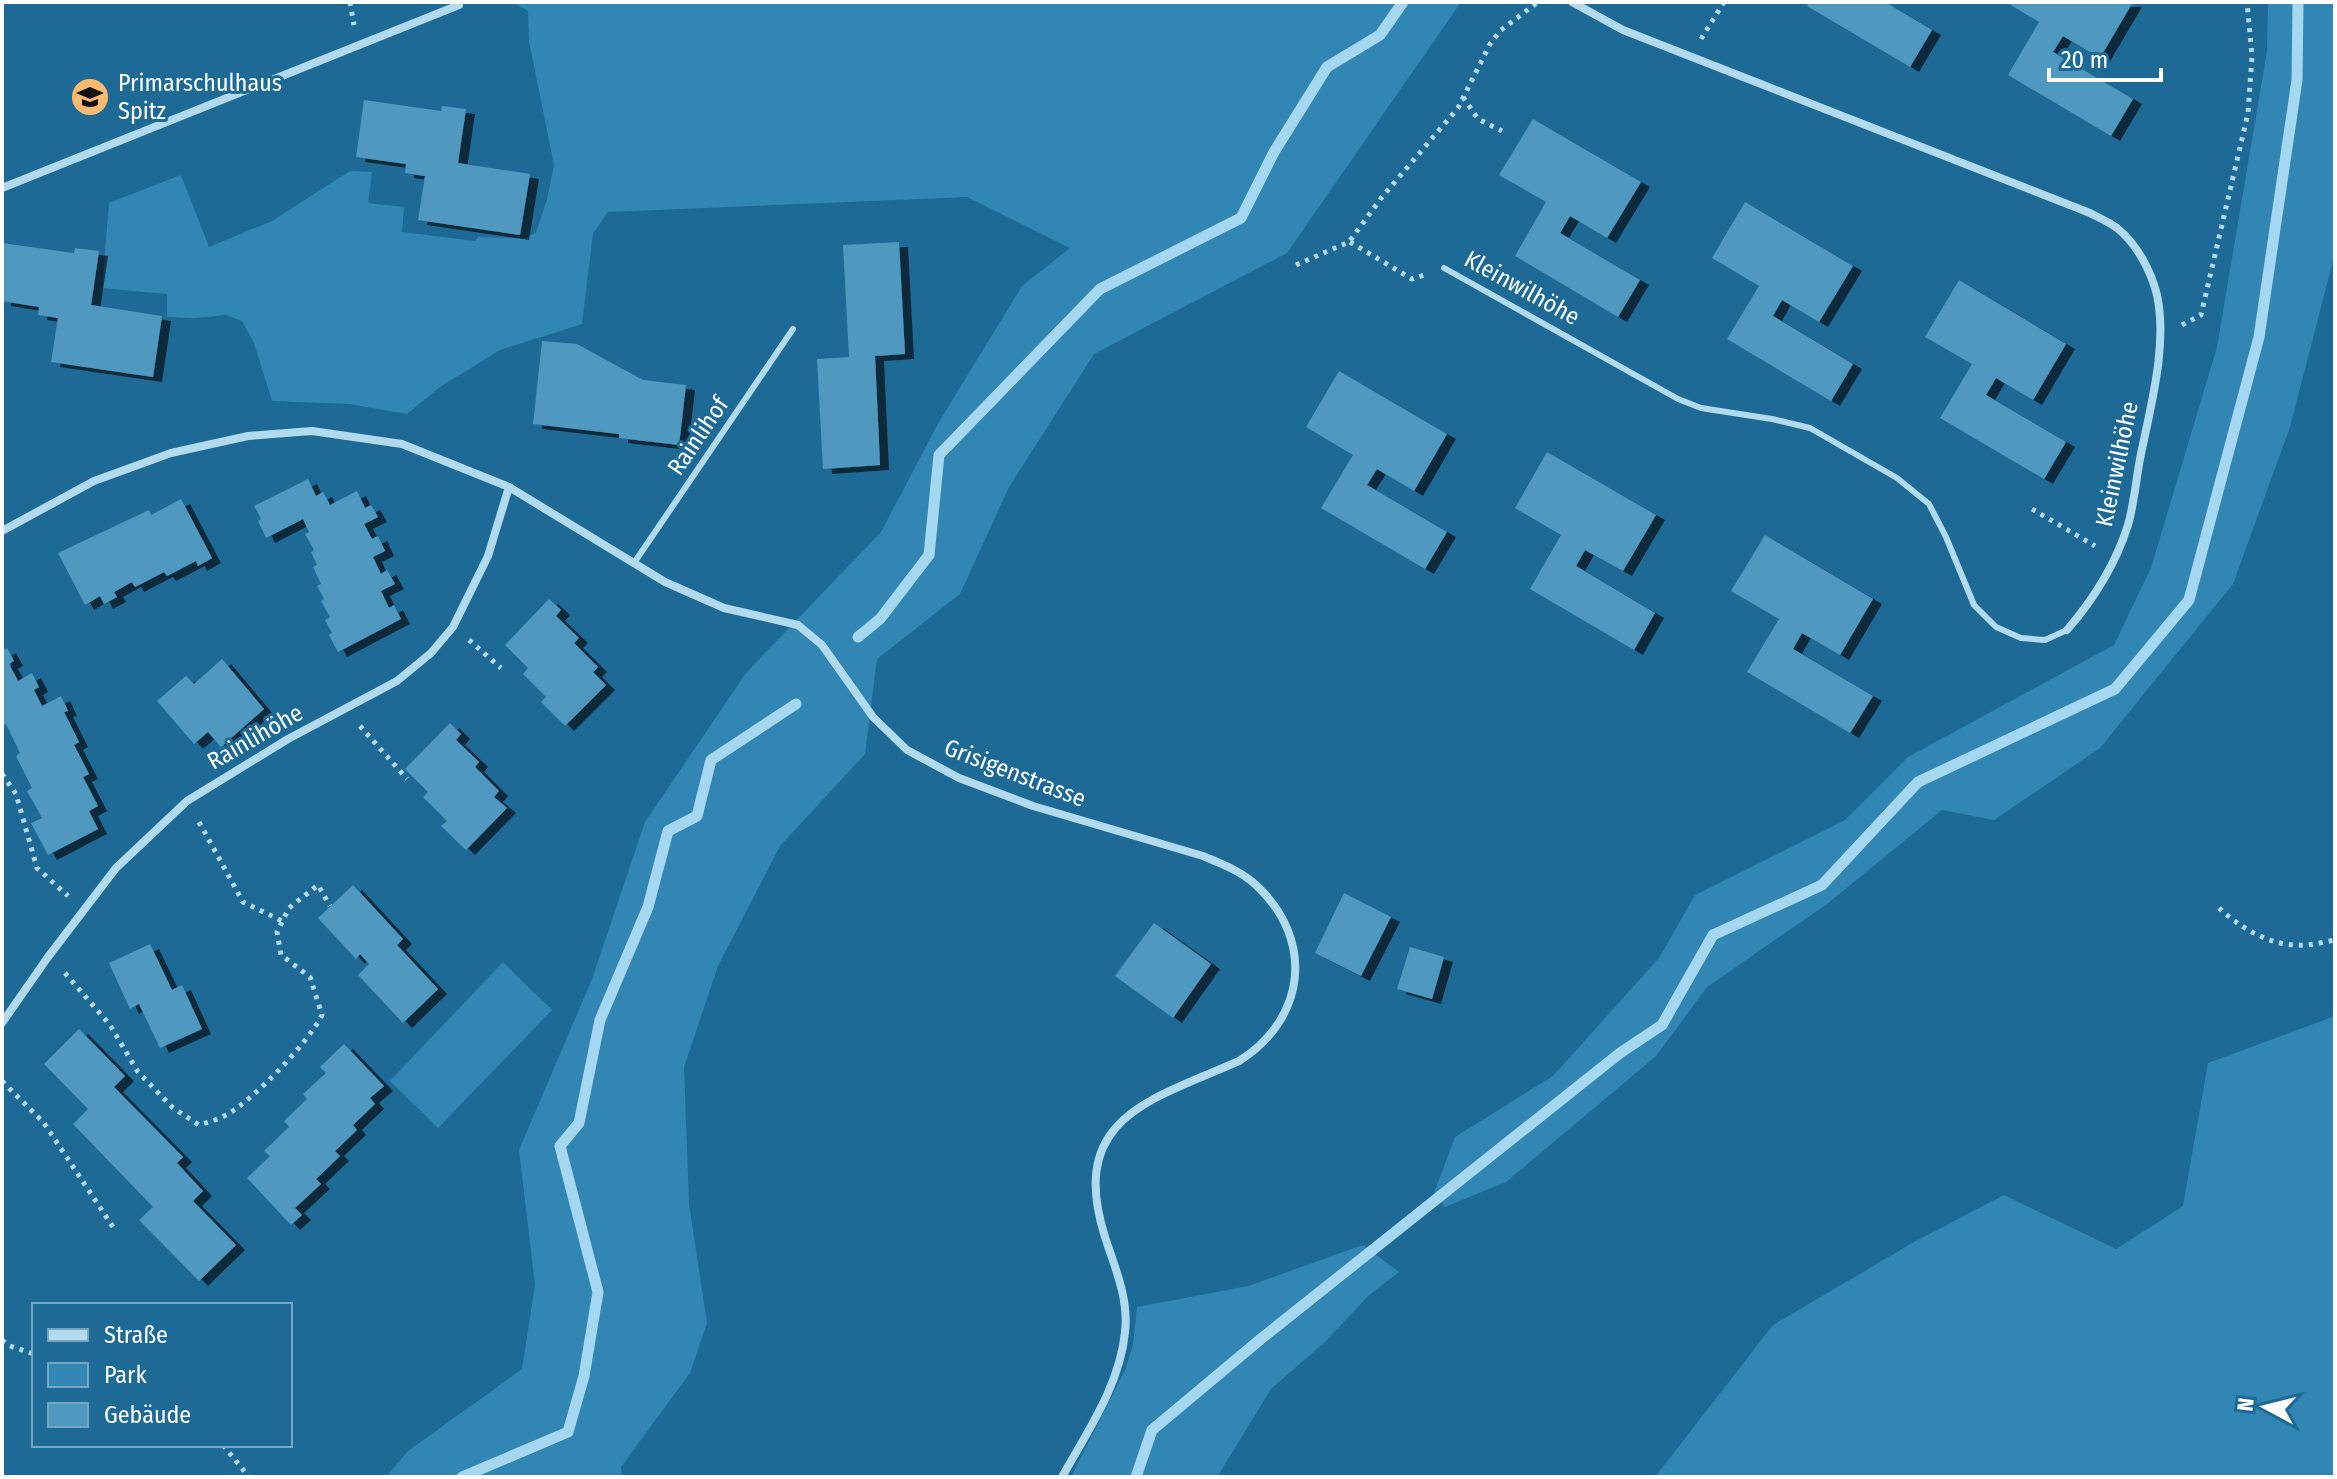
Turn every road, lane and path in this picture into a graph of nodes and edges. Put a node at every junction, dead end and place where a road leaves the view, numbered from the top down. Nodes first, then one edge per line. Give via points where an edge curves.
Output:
1 (350, 2) edge
2 (1538, 2) edge
3 (1572, 2) edge
4 (1724, 2) edge
5 (2247, 2) edge
6 (459, 5) dead end
7 (352, 16) dead end
8 (1699, 43) dead end
9 (1463, 97) junction
10 (1502, 131) dead end
11 (2, 188) edge
12 (1349, 242) junction
13 (1296, 265) dead end
14 (1444, 268) dead end
15 (1397, 270) dead end
16 (2177, 327) dead end
17 (793, 329) dead end
18 (509, 487) junction
19 (2032, 509) dead end
20 (2, 531) edge
21 (2114, 557) junction
22 (634, 563) junction
23 (453, 627) junction
24 (2067, 630) joint
25 (501, 668) dead end
26 (359, 725) dead end
27 (2, 774) edge
28 (407, 779) dead end
29 (204, 831) dead end
30 (330, 906) dead end
31 (2219, 908) dead end
32 (83, 910) junction
33 (282, 921) junction
34 (2335, 940) edge
35 (48, 957) junction
36 (2, 1023) edge
37 (2, 1081) edge
38 (113, 1227) dead end
39 (2, 1340) edge
40 (32, 1353) edge
41 (225, 1447) edge
42 (249, 1477) edge
43 (1062, 1477) edge

1 - 7 path
2 - 9 path via 1501,30
3 - 21 street, Kleinwilhöhe via 1623,30 2090,213 2125,237 2149,275 2160,335 2128,525
4 - 8 path
5 - 16 path via 2252,56 2248,113 2201,315
6 - 11 street
9 - 10 path via 1478,119
9 - 12 path
12 - 13 path
12 - 15 path
14 - 24 lane, Kleinwilhöhe via 1678,399 1810,428 1897,478 1929,504 1974,605 1996,627 2021,638 2045,640
17 - 22 lane, Rainlihof
18 - 20 street, Grisigenstrasse via 402,444 312,431 248,436 171,453 94,481
18 - 22 street, Grisigenstrasse
18 - 23 street, Rainlihöhe via 488,556
19 - 21 path
21 - 24 street, Kleinwilhöhe via 2087,607
22 - 43 street, Grisigenstrasse via 724,608 798,625 822,645 873,717 907,750 959,778 1033,806 1227,866 1255,884 1288,928 1295,980 1286,1011 1267,1040 1239,1061 1138,1106 1117,1124 1102,1149 1096,1200 1123,1293 1125,1332 1109,1390
23 - 25 path
23 - 32 street, Rainlihöhe via 397,681 187,801 116,868
26 - 28 path
27 - 32 path via 16,794 37,868
29 - 33 path via 243,902
30 - 33 path via 318,885 289,908
31 - 34 path via 2233,922 2271,940 2297,945
32 - 35 street, Rainlihöhe
33 - 35 path via 277,932 281,955 310,977 322,1015 255,1095 199,1125 173,1108 138,1072 110,1025
35 - 36 street, Rainlihöhe
37 - 38 path via 44,1123
39 - 40 path
41 - 42 path

